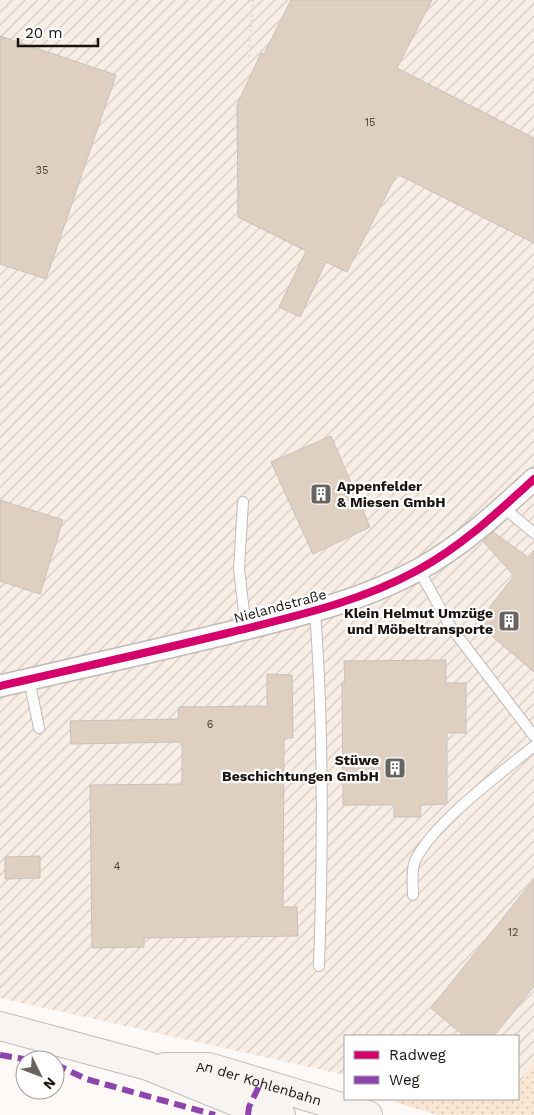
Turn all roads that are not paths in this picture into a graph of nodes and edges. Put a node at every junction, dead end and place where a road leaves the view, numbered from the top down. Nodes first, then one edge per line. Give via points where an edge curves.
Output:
1 (534, 479) edge
2 (243, 502) dead end
3 (503, 507) junction
4 (534, 533) edge
5 (419, 570) junction
6 (315, 611) junction
7 (246, 628) junction
8 (29, 680) junction
9 (0, 686) edge
10 (39, 728) dead end
11 (534, 736) edge
12 (534, 746) edge
13 (413, 895) dead end
14 (319, 966) dead end
15 (0, 1026) edge
16 (148, 1066) junction
17 (281, 1115) edge
18 (368, 1115) edge

1 - 3 street, Nielandstraße
2 - 7 lane via 239,568
3 - 4 lane
3 - 5 street, Nielandstraße via 456,546
5 - 6 street, Nielandstraße via 377,590
5 - 11 lane via 450,626
6 - 7 street, Nielandstraße
6 - 14 lane via 322,699
7 - 8 street, Nielandstraße
8 - 9 street, Nielandstraße
8 - 10 lane
12 - 13 lane via 425,842 414,863
15 - 16 main road, An der Kohlenbahn
16 - 17 main road, An der Kohlenbahn via 249,1107
16 - 18 main road, An der Kohlenbahn via 209,1067

